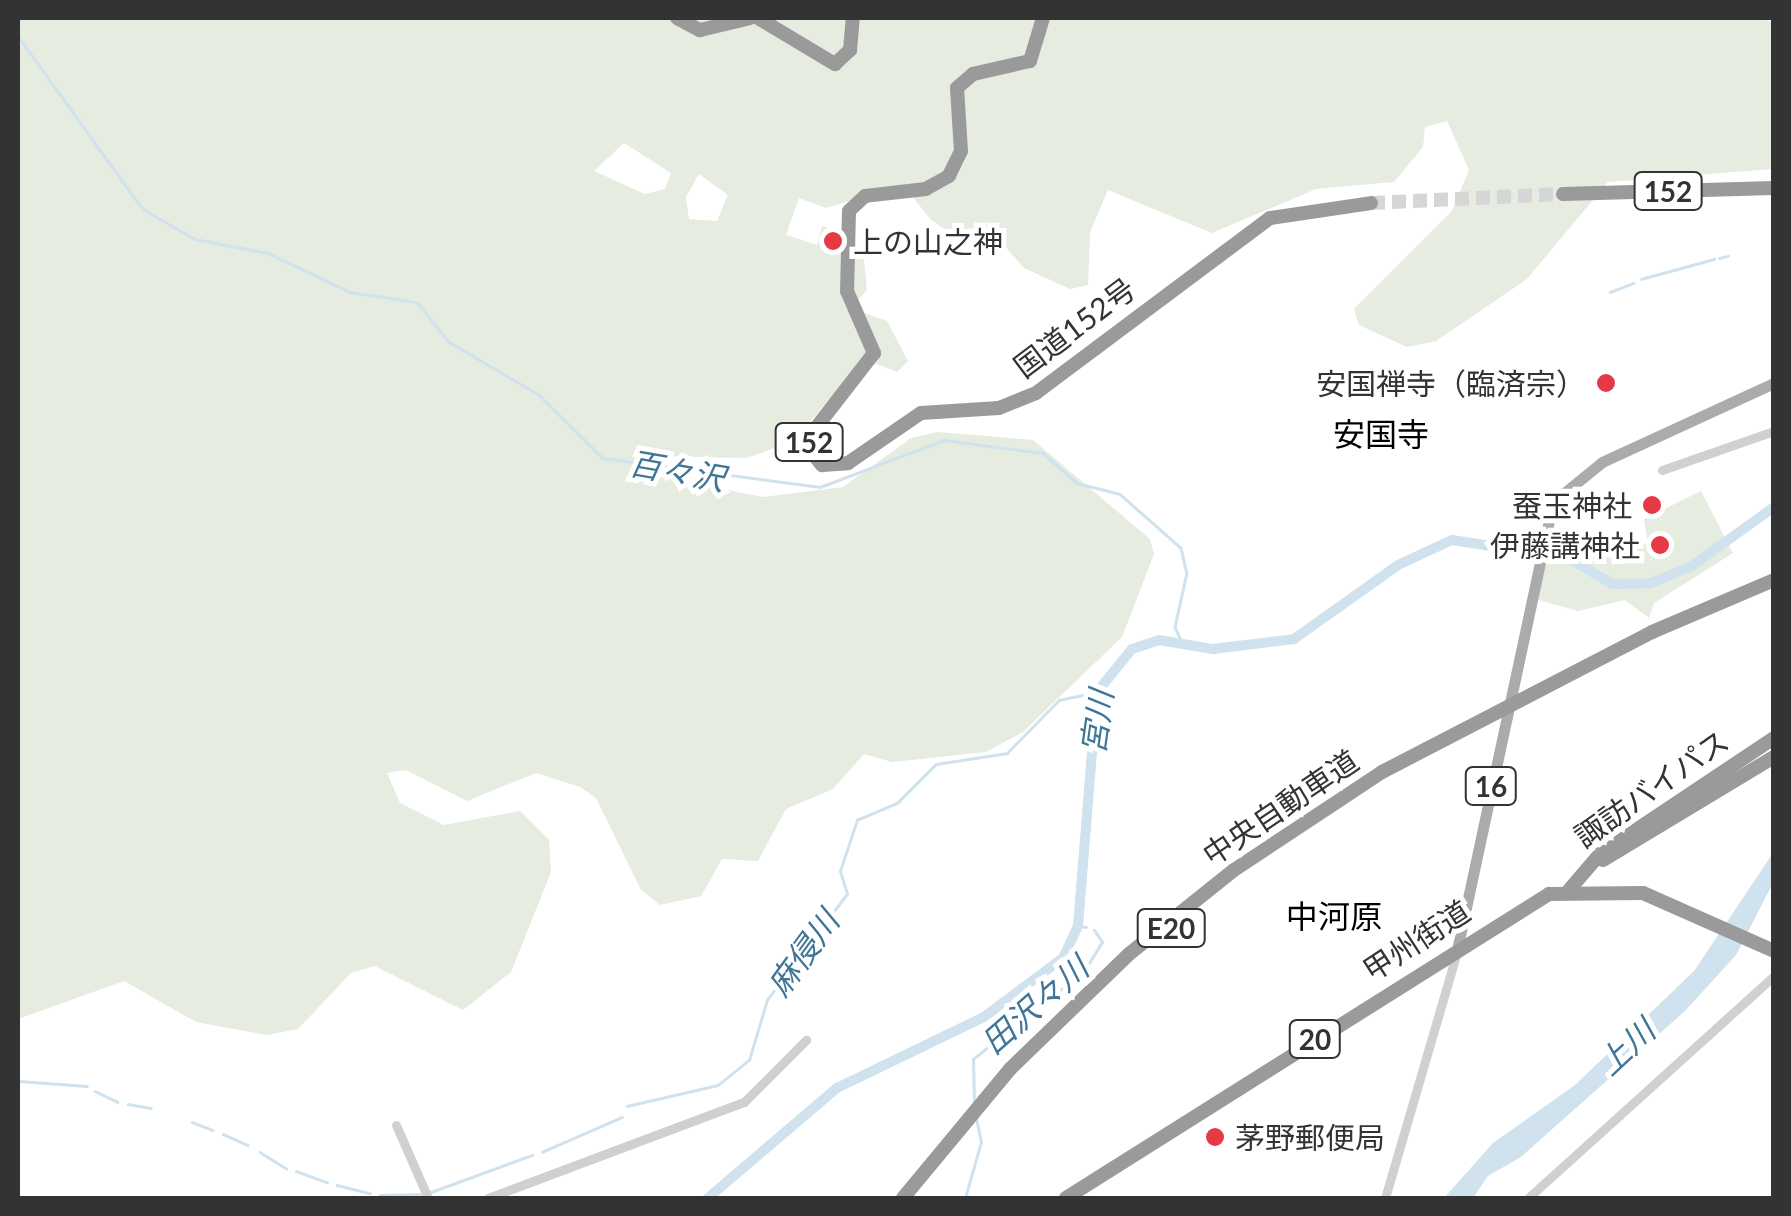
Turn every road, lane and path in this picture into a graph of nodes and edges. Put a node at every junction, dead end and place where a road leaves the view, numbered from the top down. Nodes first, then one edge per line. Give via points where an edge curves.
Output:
1 (677, 18) edge
2 (750, 18) edge
3 (758, 18) edge
4 (853, 18) edge
5 (1043, 18) edge
6 (1774, 188) edge
7 (1563, 194) tunnel mouth
8 (1371, 202) tunnel mouth
9 (1774, 383) edge
10 (1774, 431) edge
11 (1662, 470) dead end
12 (1774, 580) edge
13 (1774, 588) edge
14 (1654, 636) junction
15 (1774, 738) edge
16 (1774, 757) edge
17 (1588, 888) junction
18 (1569, 890) junction
19 (1458, 945) junction
20 (1774, 950) edge
21 (1774, 976) edge
22 (806, 1040) dead end
23 (983, 1106) junction
24 (396, 1125) dead end
25 (428, 1198) edge
26 (488, 1198) edge
27 (904, 1198) edge
28 (915, 1198) edge
29 (1066, 1198) edge
30 (1385, 1198) edge
31 (1528, 1198) edge

1 - 2 highway via 713,30
3 - 4 highway via 835,64 850,50
5 - 8 highway, 国道152号 / 152 via 1030,61 973,74 958,88 960,152 949,176 926,189 865,196 849,211 846,291 874,353 812,433 809,450 822,466 848,463 921,413 1026,398 1270,218
6 - 7 highway, 152
9 - 19 main road, 16 via 1564,488 1540,542
10 - 11 street
12 - 14 highway, 中央自動車道 / E20
13 - 14 highway, 中央自動車道 / E20
14 - 23 highway, 中央自動車道 / E20 via 1385,775 1174,926
15 - 18 highway, 諏訪バイパス / 20 via 1600,854
16 - 17 highway, 諏訪バイパス via 1597,863
17 - 18 highway, 甲州街道 / 20
17 - 20 highway, 甲州街道 / 20 via 1643,894
18 - 19 highway, 甲州街道 / 20
19 - 29 highway, 甲州街道 / 20
19 - 30 street
21 - 31 street
22 - 26 street via 744,1102
23 - 27 highway, 中央自動車道 / E20
23 - 28 highway, 中央自動車道 / E20
24 - 25 street

